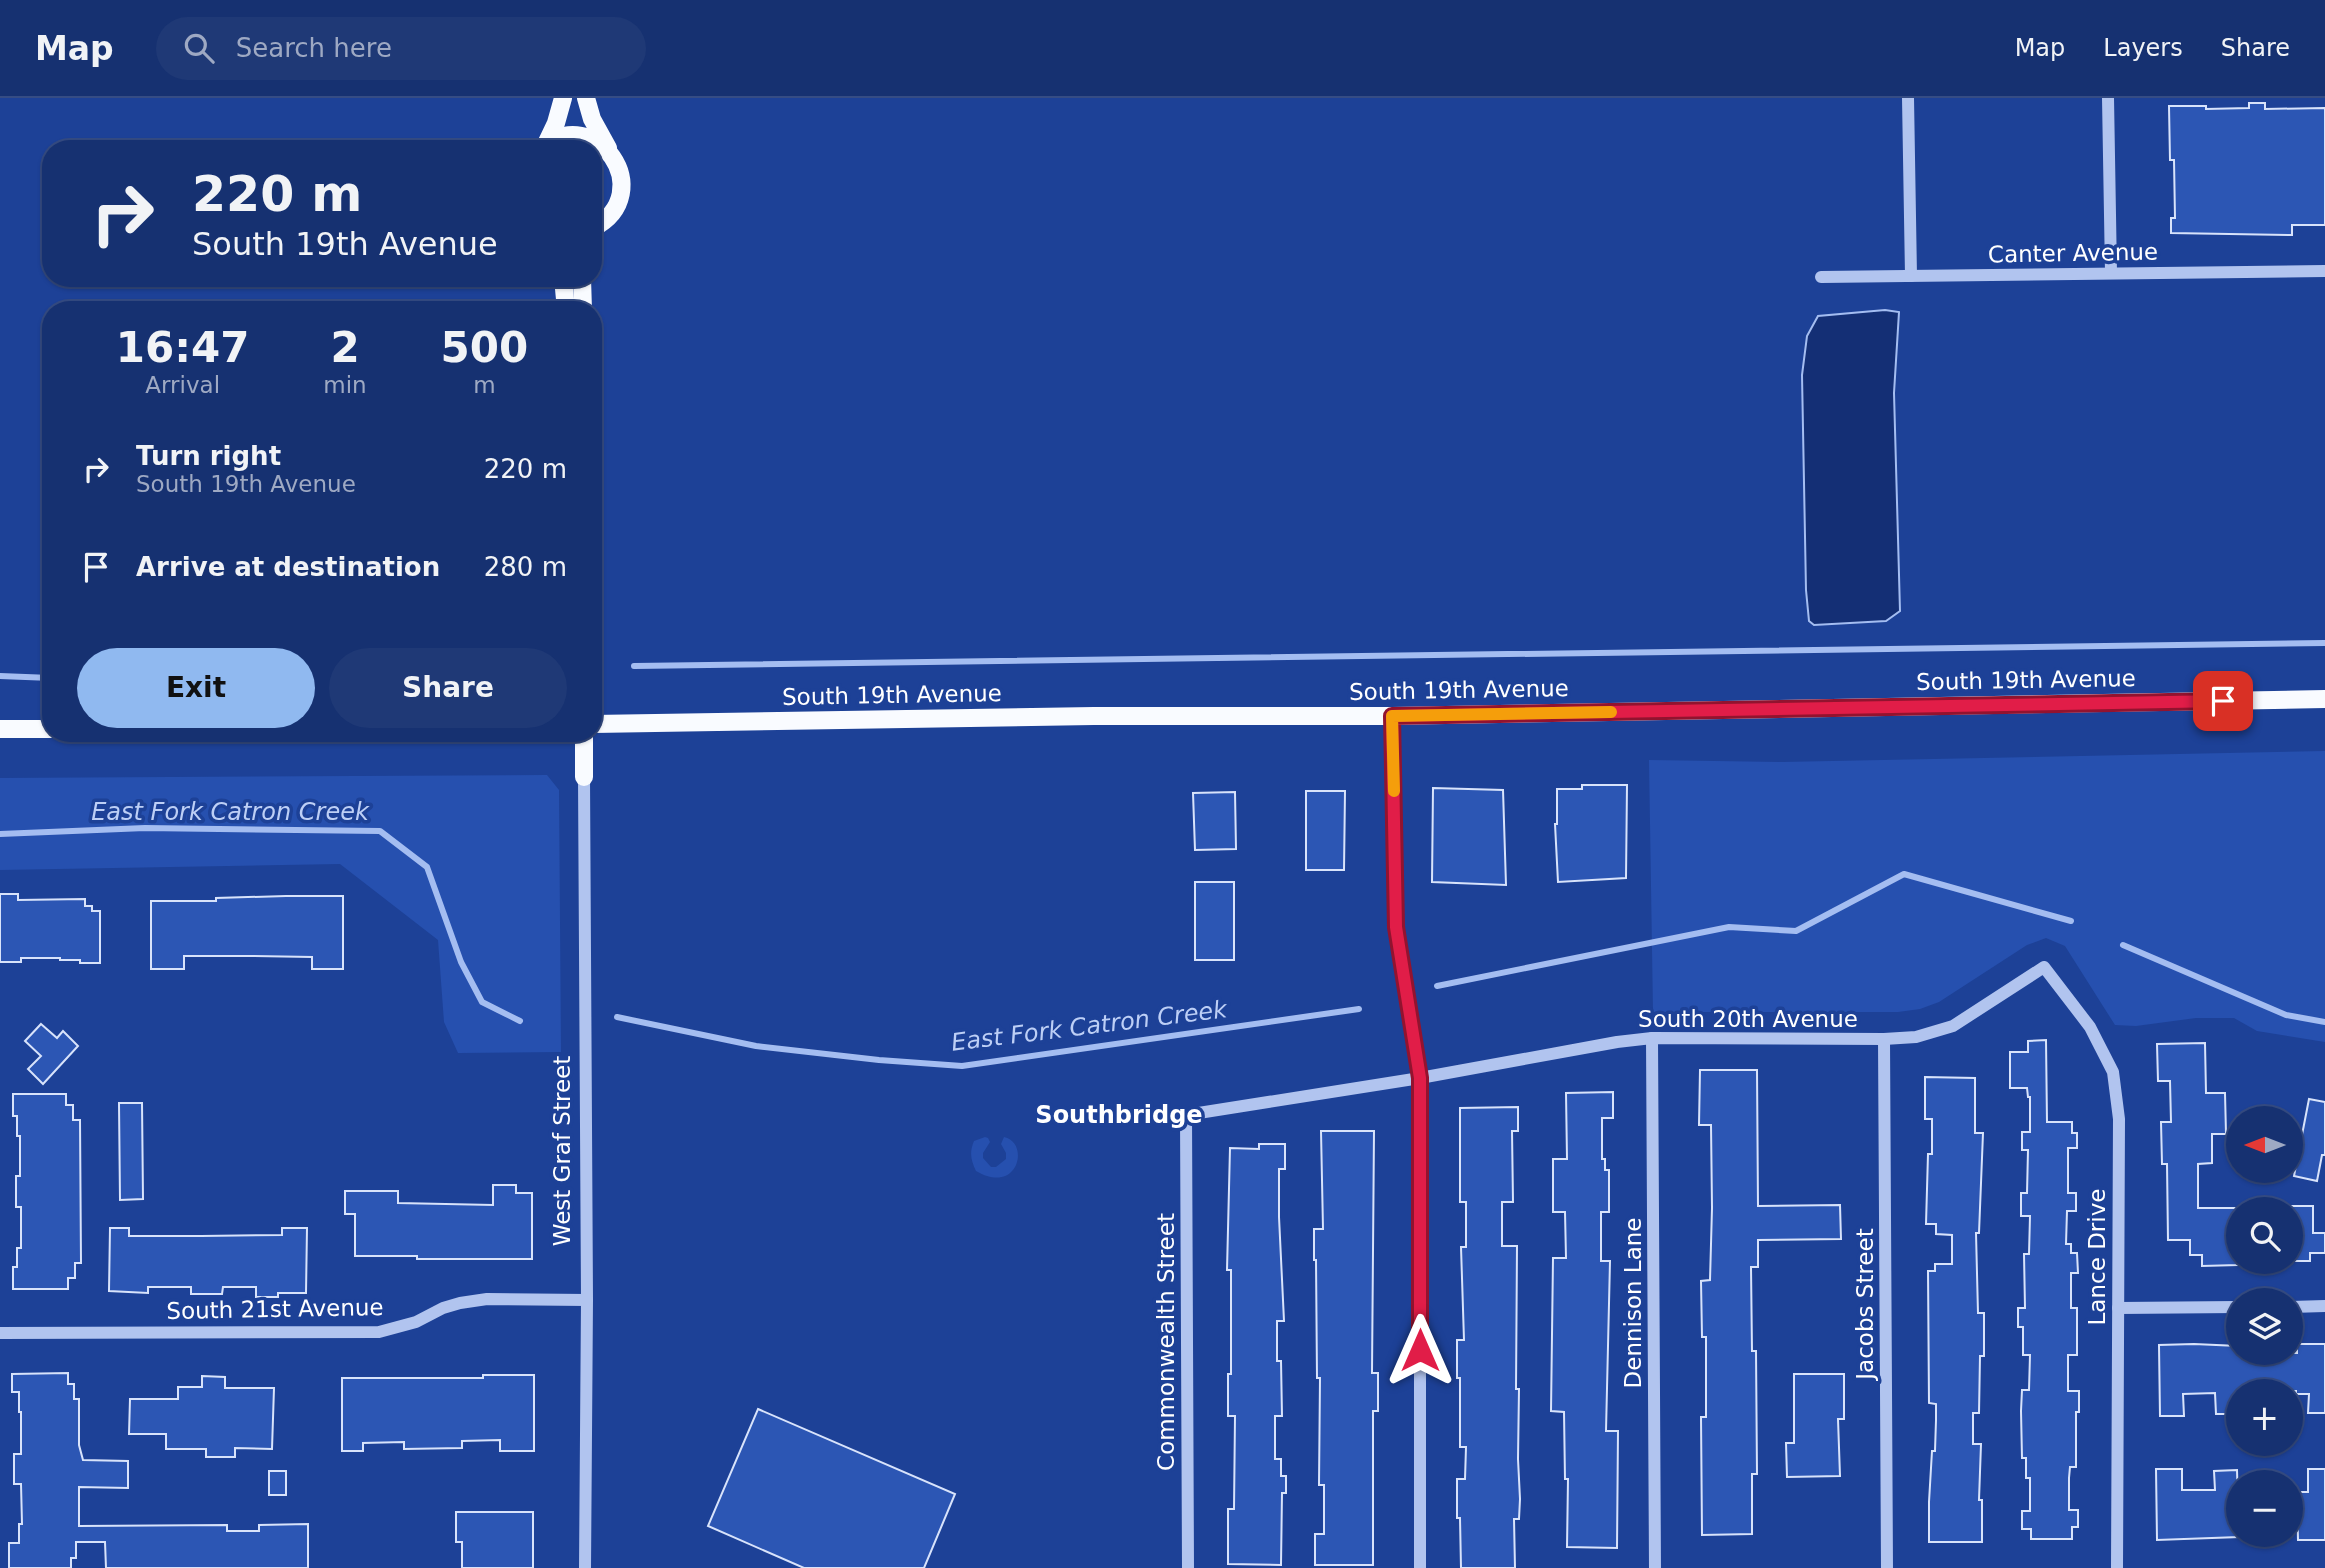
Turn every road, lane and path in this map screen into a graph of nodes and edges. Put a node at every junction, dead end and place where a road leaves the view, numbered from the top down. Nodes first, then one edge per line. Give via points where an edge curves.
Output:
1 (563, 98) edge
2 (586, 98) edge
3 (1909, 98) edge
4 (2108, 98) edge
5 (546, 140) edge
6 (556, 140) edge
7 (591, 140) edge
8 (602, 145) edge
9 (610, 151) junction
10 (610, 216) junction
11 (602, 222) edge
12 (602, 226) edge
13 (2325, 271) edge
14 (2110, 273) junction
15 (1911, 276) junction
16 (1821, 277) dead end
17 (2325, 699) edge
18 (1392, 716) junction
19 (602, 724) edge
20 (0, 729) edge
21 (42, 729) edge
22 (584, 742) edge
23 (584, 777) joint
24 (2044, 967) joint
25 (1652, 1038) junction
26 (1884, 1039) junction
27 (1420, 1078) junction
28 (1186, 1115) joint
29 (587, 1300) junction
30 (2325, 1306) edge
31 (2226, 1307) edge
32 (2303, 1307) edge
33 (2118, 1308) junction
34 (0, 1333) edge
35 (585, 1568) edge
36 (1188, 1568) edge
37 (1420, 1568) edge
38 (1655, 1568) edge
39 (1887, 1568) edge
40 (2117, 1568) edge

1 - 5 main road
2 - 9 main road
3 - 15 street
4 - 14 street
6 - 7 main road via 579,135
8 - 9 main road
9 - 10 main road via 622,184
10 - 11 main road
10 - 12 main road
13 - 14 street, Canter Avenue
14 - 15 street, Canter Avenue
15 - 16 street, Canter Avenue
17 - 18 main road, South 19th Avenue
18 - 19 main road, South 19th Avenue
18 - 27 street via 1396,927
20 - 21 main road
22 - 23 main road, West Graf Street
23 - 29 street, West Graf Street
24 - 26 street, South 20th Avenue via 1953,1026 1916,1037
24 - 33 street, Lance Drive via 2090,1027 2113,1072 2119,1119
25 - 26 street, South 20th Avenue
25 - 27 street, South 20th Avenue
25 - 38 street, Dennison Lane
26 - 39 street, Jacobs Street
27 - 28 street, South 20th Avenue
27 - 37 street
28 - 36 street, Commonwealth Street
29 - 34 street, South 21st Avenue via 460,1303 379,1332
29 - 35 street, West Graf Street
30 - 32 street
31 - 33 street
33 - 40 street, Lance Drive

